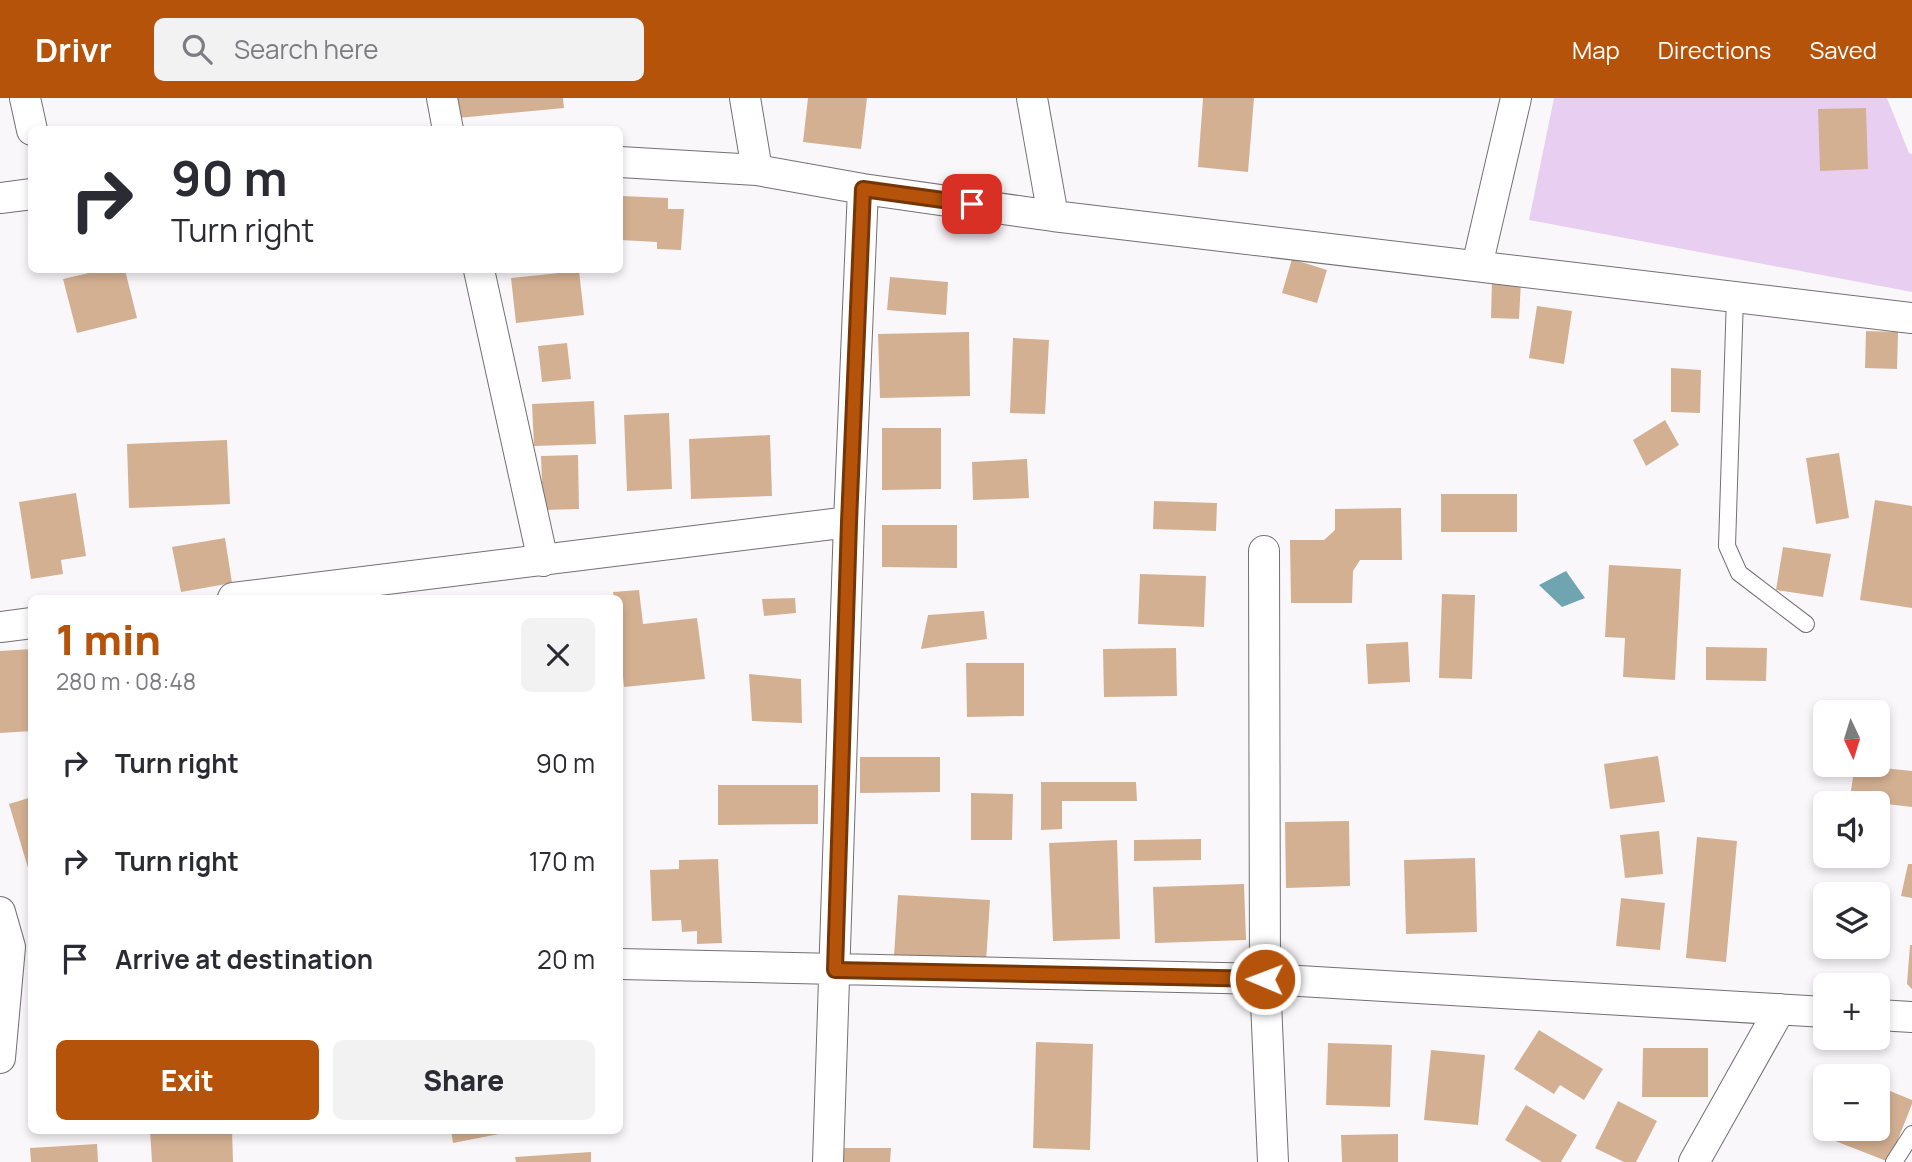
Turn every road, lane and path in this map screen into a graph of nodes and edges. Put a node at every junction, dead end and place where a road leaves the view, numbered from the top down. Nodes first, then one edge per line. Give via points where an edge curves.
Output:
1 (25, 98) edge
2 (442, 98) edge
3 (746, 98) edge
4 (1032, 98) edge
5 (1516, 98) edge
6 (31, 126) edge
7 (447, 126) edge
8 (623, 162) edge
9 (758, 170) junction
10 (863, 189) junction
11 (28, 194) edge
12 (0, 198) edge
13 (1053, 216) junction
14 (1477, 266) junction
15 (480, 273) edge
16 (1735, 297) junction
17 (1912, 318) edge
18 (849, 522) junction
19 (1264, 551) dead end
20 (543, 561) junction
21 (258, 595) edge
22 (28, 624) edge
23 (1806, 624) dead end
24 (0, 627) edge
25 (0, 912) edge
26 (14, 948) edge
27 (623, 964) edge
28 (835, 970) junction
29 (1265, 979) junction
30 (1780, 1009) junction
31 (1813, 1011) edge
32 (1890, 1016) edge
33 (1912, 1017) edge
34 (0, 1058) edge
35 (1912, 1134) edge
36 (828, 1162) edge
37 (1273, 1162) edge
38 (1694, 1162) edge
39 (1894, 1162) edge

1 - 6 street
2 - 7 street
3 - 9 street
4 - 13 street
5 - 14 street
8 - 9 street
9 - 10 street
10 - 13 street
10 - 18 street
11 - 12 street
13 - 14 street
14 - 16 street
15 - 20 street
16 - 17 street
16 - 23 lane via 1727,546 1738,573
18 - 20 street
18 - 28 street
19 - 29 street
20 - 21 street
22 - 24 street
25 - 26 street
26 - 34 street
27 - 28 street
28 - 29 street
28 - 36 street
29 - 30 street
29 - 37 street
30 - 31 street
30 - 38 street
32 - 33 street
35 - 39 lane

